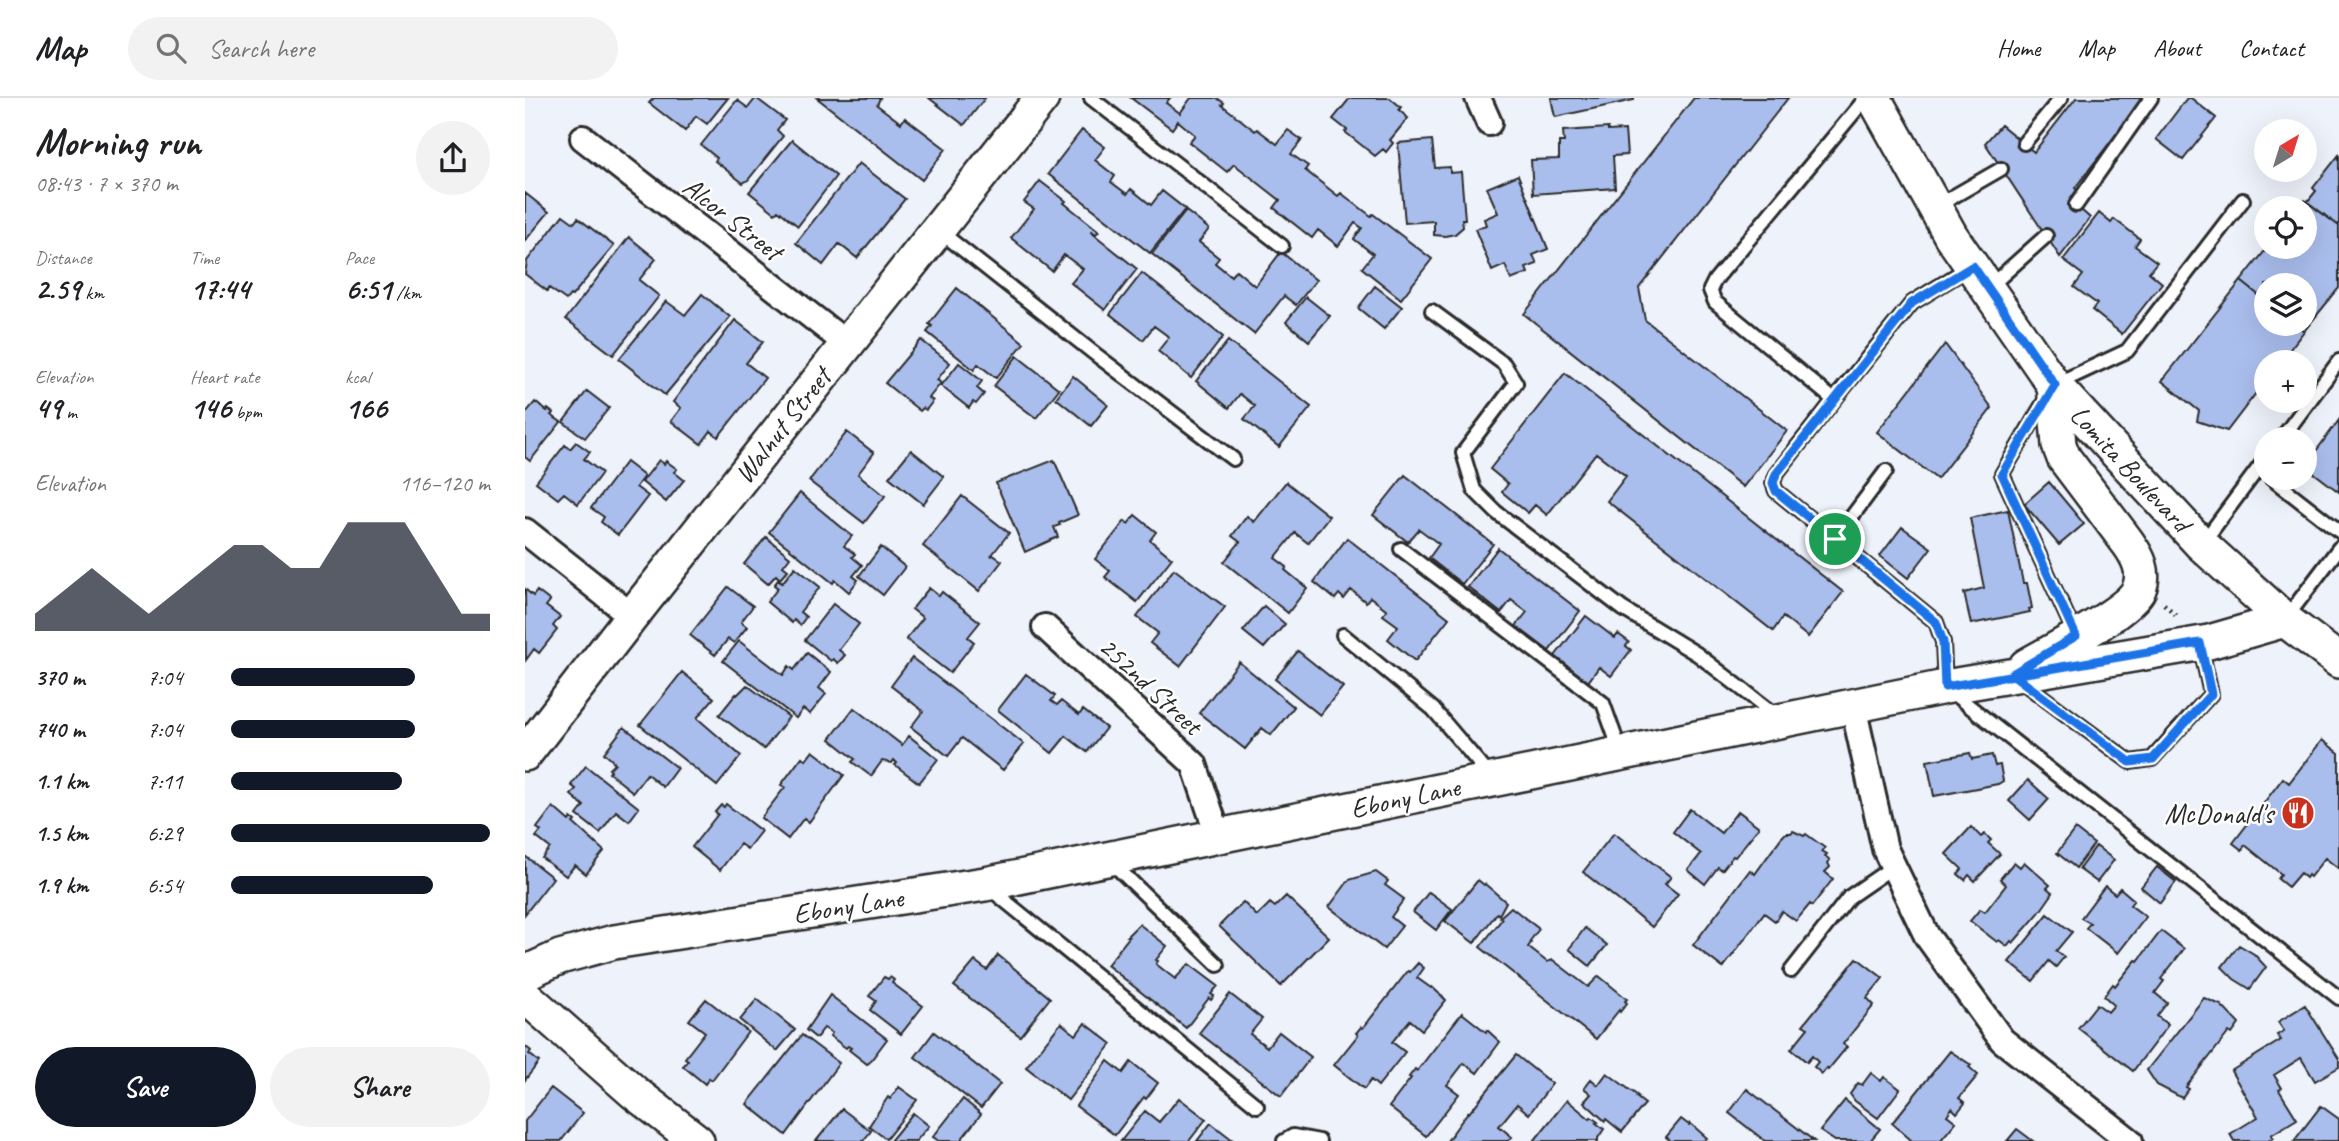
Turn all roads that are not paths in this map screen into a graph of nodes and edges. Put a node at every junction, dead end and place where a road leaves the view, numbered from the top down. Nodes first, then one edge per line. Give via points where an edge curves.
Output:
1 (1042, 98) edge
2 (1091, 98) edge
3 (1478, 98) edge
4 (1866, 98) edge
5 (1874, 98) edge
6 (2061, 98) edge
7 (2151, 98) edge
8 (1489, 122) dead end
9 (583, 138) dead end
10 (2024, 143) dead end
11 (2001, 169) dead end
12 (2243, 200) dead end
13 (2076, 205) dead end
14 (1935, 207) junction
15 (938, 230) junction
16 (2046, 236) dead end
17 (1282, 246) dead end
18 (1980, 277) junction
19 (1432, 311) dead end
20 (847, 344) junction
21 (2339, 361) edge
22 (2055, 385) junction
23 (1834, 400) junction
24 (2290, 427) edge
25 (1233, 459) dead end
26 (1886, 471) dead end
27 (2254, 479) edge
28 (2286, 490) edge
29 (525, 531) edge
30 (2339, 531) edge
31 (1835, 539) junction
32 (2201, 544) junction
33 (2339, 548) edge
34 (1401, 550) dead end
35 (632, 615) junction
36 (2285, 620) junction
37 (1045, 627) dead end
38 (1343, 635) dead end
39 (2076, 636) junction
40 (2200, 643) junction
41 (2339, 661) edge
42 (2012, 674) junction
43 (1945, 687) junction
44 (1853, 706) junction
45 (1783, 720) junction
46 (1621, 753) junction
47 (525, 754) edge
48 (1492, 779) junction
49 (1218, 835) junction
50 (1108, 859) junction
51 (1893, 866) junction
52 (985, 884) junction
53 (1218, 965) dead end
54 (1791, 971) dead end
55 (525, 973) edge
56 (525, 996) edge
57 (2339, 998) edge
58 (1257, 1106) dead end
59 (697, 1141) edge
60 (1285, 1141) edge
61 (1319, 1141) edge
62 (2130, 1141) edge

1 - 15 street, Walnut Street
2 - 17 lane
3 - 8 street
4 - 23 lane via 1710,290 1715,302
5 - 14 street, Lomita Boulevard
6 - 10 lane
7 - 13 lane
9 - 20 street, Alcor Street
11 - 14 lane
12 - 22 lane via 2127,351
14 - 18 street, Lomita Boulevard
15 - 20 street, Walnut Street
15 - 25 lane
16 - 18 lane
18 - 22 street, Lomita Boulevard
18 - 23 lane via 1912,303
19 - 45 lane via 1504,365 1516,383 1463,453 1474,490 1623,609 1697,654
20 - 35 street, Walnut Street
21 - 24 lane
22 - 32 street, Lomita Boulevard
22 - 39 lane via 2002,474
22 - 39 street via 2064,458 2129,543 2142,572 2133,599
23 - 31 lane via 1773,483 1776,491
26 - 31 lane
27 - 32 lane
28 - 30 lane
29 - 35 street
31 - 43 lane via 1936,622 1943,642
32 - 36 street, Lomita Boulevard
33 - 36 lane
34 - 46 lane via 1603,703
35 - 47 street, Walnut Street
36 - 40 street, Ebony Lane
36 - 41 street, Lomita Boulevard
37 - 49 street, 252nd Street via 1194,764
38 - 48 lane via 1433,709
39 - 42 street
40 - 42 street, Ebony Lane
40 - 42 lane via 2211,694 2153,759 2130,762
42 - 43 street, Ebony Lane
43 - 44 street, Ebony Lane
43 - 57 lane
44 - 45 street, Ebony Lane
44 - 51 street via 1885,849
45 - 46 street, Ebony Lane
46 - 48 street, Ebony Lane
48 - 49 street, Ebony Lane
49 - 50 street, Ebony Lane
50 - 52 street, Ebony Lane
50 - 53 lane
51 - 54 lane via 1849,897
51 - 62 street via 1927,936 2002,1040
52 - 55 street, Ebony Lane via 614,943 559,957
52 - 58 lane
56 - 59 street
60 - 61 lane via 1293,1136

